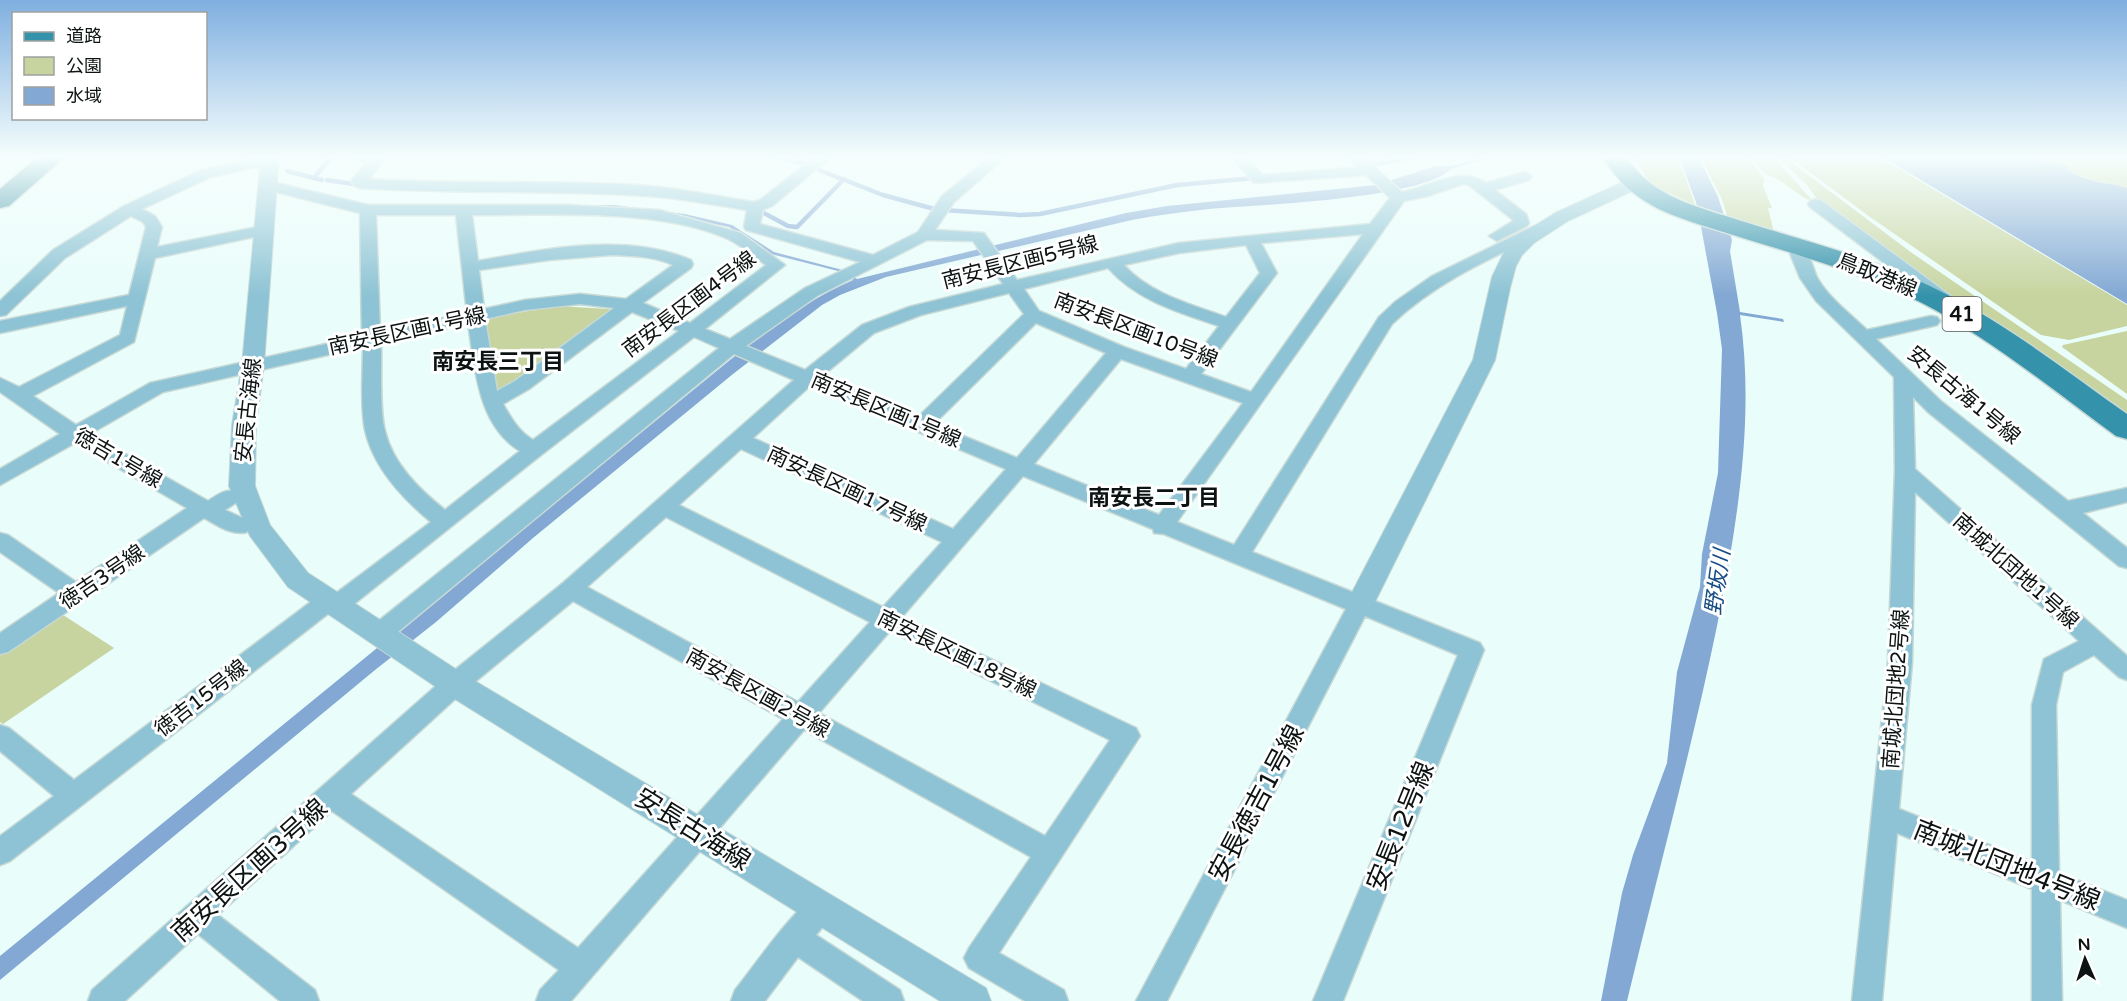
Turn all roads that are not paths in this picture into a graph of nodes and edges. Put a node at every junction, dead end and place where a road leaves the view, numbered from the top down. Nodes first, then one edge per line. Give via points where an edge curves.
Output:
1 (141, 203) edge
2 (266, 203) edge
3 (338, 203) edge
4 (366, 203) edge
5 (728, 203) edge
6 (764, 203) edge
7 (946, 203) edge
8 (1395, 203) edge
9 (1500, 203) edge
10 (1607, 203) edge
11 (1672, 203) edge
12 (1816, 204) dead end
13 (755, 207) junction
14 (130, 208) junction
15 (368, 210) junction
16 (464, 211) junction
17 (752, 227) junction
18 (1542, 227) junction
19 (1375, 228) junction
20 (262, 231) junction
21 (924, 235) junction
22 (735, 236) junction
23 (1251, 239) junction
24 (1490, 240) dead end
25 (1785, 243) junction
26 (150, 254) junction
27 (875, 261) junction
28 (1112, 262) junction
29 (470, 267) junction
30 (1012, 286) junction
31 (138, 298) junction
32 (632, 304) junction
33 (0, 311) edge
34 (1033, 315) junction
35 (1963, 315) junction
36 (476, 317) junction
37 (1931, 321) dead end
38 (1230, 324) junction
39 (0, 327) edge
40 (693, 330) junction
41 (1861, 337) junction
42 (371, 339) junction
43 (733, 346) junction
44 (1118, 351) junction
45 (253, 365) junction
46 (1190, 376) junction
47 (1903, 376) junction
48 (809, 377) junction
49 (0, 384) edge
50 (19, 395) junction
51 (1255, 400) junction
52 (493, 402) junction
53 (920, 426) junction
54 (2127, 429) edge
55 (74, 434) junction
56 (739, 440) junction
57 (534, 450) junction
58 (1020, 467) junction
59 (1905, 471) junction
60 (0, 478) edge
61 (2127, 495) edge
62 (230, 497) dead end
63 (663, 506) junction
64 (206, 510) junction
65 (2064, 510) junction
66 (445, 522) junction
67 (239, 526) dead end
68 (1162, 526) junction
69 (956, 539) junction
70 (0, 541) edge
71 (1238, 556) junction
72 (2127, 560) edge
73 (571, 589) junction
74 (77, 594) junction
75 (332, 604) junction
76 (1360, 604) junction
77 (886, 619) junction
78 (382, 636) junction
79 (2096, 643) junction
80 (0, 645) edge
81 (1472, 650) joint
82 (2127, 670) edge
83 (455, 684) junction
84 (799, 716) junction
85 (0, 736) edge
86 (331, 795) junction
87 (74, 796) junction
88 (1886, 816) junction
89 (698, 832) junction
90 (0, 852) edge
91 (1048, 853) junction
92 (2045, 880) junction
93 (820, 908) junction
94 (2127, 914) edge
95 (197, 916) junction
96 (795, 938) junction
97 (580, 967) junction
98 (1049, 998) edge
99 (103, 1001) edge
100 (304, 1001) edge
101 (551, 1001) edge
102 (746, 1001) edge
103 (889, 1001) edge
104 (973, 1001) edge
105 (1151, 1001) edge
106 (1328, 1001) edge
107 (1867, 1001) edge
108 (2047, 1001) edge

1 - 14 street
2 - 20 street, 安長古海線
3 - 15 street, 南安長区画4号線
4 - 15 street
5 - 13 street
6 - 13 street
7 - 21 street
8 - 19 street
9 - 24 street via 1521,223
10 - 18 street
11 - 25 main road, 鳥取港線 / 41
12 - 35 street via 1922,280
13 - 17 street
14 - 26 street via 149,219 154,227
14 - 33 street via 59,254
15 - 16 street, 南安長区画4号線
15 - 42 street
16 - 22 street, 南安長区画4号線 via 629,212 694,223
16 - 29 street
17 - 22 street
17 - 27 street
18 - 71 street via 1425,286 1385,321
18 - 76 street via 1518,245 1509,259 1484,360
19 - 23 street, 南安長区画5号線
19 - 51 street
20 - 26 street
20 - 45 street, 安長古海線
21 - 27 street
21 - 30 street, 南安長区画10号線 via 978,236
22 - 40 street, 南安長区画4号線 via 777,265
23 - 28 street, 南安長区画5号線
23 - 38 street via 1269,273
25 - 35 main road, 鳥取港線 / 41 via 1884,276
25 - 41 street, 安長古海1号線 via 1815,287
26 - 31 street
27 - 43 street via 811,292
28 - 30 street, 南安長区画5号線
28 - 38 street via 1137,287 1161,300
29 - 32 street via 549,254 614,251 675,257 685,264
29 - 36 street
30 - 34 street, 南安長区画10号線
30 - 48 street, 南安長区画5号線 via 915,311 868,329
31 - 39 street
31 - 50 street via 128,338
32 - 36 street, 南安長区画1号線 via 558,300
32 - 40 street, 南安長区画1号線
32 - 52 street
34 - 44 street, 南安長区画10号線
34 - 53 street
35 - 54 main road, 鳥取港線 / 41
36 - 42 street, 南安長区画1号線
36 - 52 street via 488,393
37 - 41 street
38 - 46 street
40 - 43 street, 南安長区画1号線
40 - 57 street, 南安長区画4号線
41 - 47 street, 安長古海1号線
42 - 45 street, 南安長区画1号線
42 - 66 street via 372,412 378,443 401,481
43 - 48 street, 南安長区画1号線
43 - 78 street
44 - 46 street, 南安長区画10号線
44 - 58 street
45 - 55 street, 南安長区画1号線 via 157,387
45 - 75 street, 安長古海線 via 243,425 242,486 259,529 298,580
46 - 51 street, 南安長区画10号線
47 - 59 street, 南城北団地2号線
47 - 65 street, 安長古海1号線 via 1935,407
48 - 53 street, 南安長区画1号線
48 - 56 street
49 - 50 street, 徳吉1号線
50 - 55 street, 徳吉1号線
51 - 68 street
52 - 57 street via 504,424
53 - 58 street, 南安長区画1号線
55 - 60 street, 南安長区画1号線
55 - 64 street, 徳吉1号線
56 - 63 street
56 - 69 street, 南安長区画17号線
57 - 66 street, 南安長区画4号線
58 - 68 street, 南安長区画1号線
58 - 69 street
59 - 79 street, 南城北団地1号線
59 - 88 street, 南城北団地2号線 via 1900,662
61 - 65 street
62 - 64 street, 徳吉3号線
63 - 73 street
63 - 77 street, 南安長区画18号線
64 - 67 street, 徳吉1号線
64 - 74 street, 徳吉3号線
65 - 72 street, 安長古海1号線
66 - 75 street, 徳吉15号線
68 - 71 street, 南安長区画1号線
69 - 77 street
70 - 74 street
71 - 76 street, 南安長区画1号線
73 - 83 street
73 - 84 street, 南安長区画2号線
74 - 80 street, 徳吉3号線
75 - 78 street, 安長古海線
75 - 87 street, 徳吉15号線
76 - 81 street, 南安長区画1号線
76 - 105 street, 安長徳吉1号線
77 - 84 street
77 - 91 street, 南安長区画18号線 via 1127,736
78 - 83 street, 安長古海線
79 - 82 street, 南城北団地1号線
79 - 92 street via 2052,666 2048,681 2044,705
81 - 106 street, 安長12号線
83 - 86 street
83 - 89 street, 安長古海線
84 - 89 street
84 - 91 street, 南安長区画2号線
85 - 87 street
86 - 95 street, 南安長区画3号線
86 - 97 street, 南安長区画3号線
87 - 90 street, 徳吉15号線
88 - 92 street, 南城北団地4号線
88 - 107 street, 南城北団地2号線
89 - 93 street, 安長古海線
89 - 97 street
91 - 98 street via 979,958
92 - 94 street, 南城北団地4号線
92 - 108 street
93 - 96 street
93 - 104 street, 安長古海線
95 - 99 street, 南安長区画3号線
95 - 100 street
96 - 102 street
96 - 103 street
97 - 101 street

